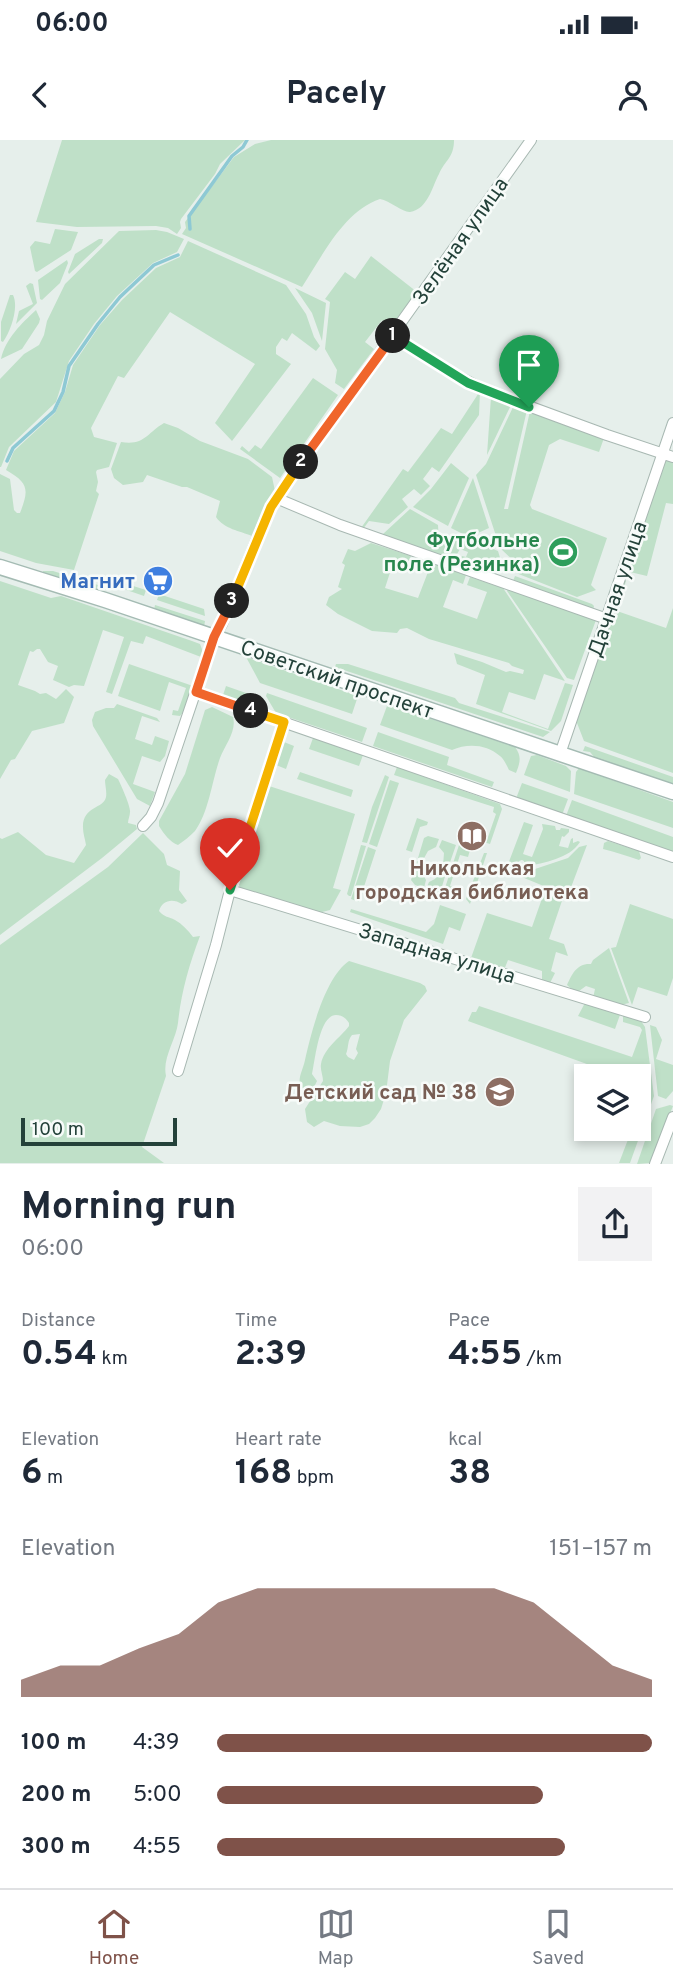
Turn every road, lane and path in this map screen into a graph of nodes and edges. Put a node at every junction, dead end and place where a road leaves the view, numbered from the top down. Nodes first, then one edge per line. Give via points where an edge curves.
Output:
1 (531, 140) edge
2 (393, 335) junction
3 (673, 424) edge
4 (662, 453) junction
5 (673, 457) edge
6 (276, 498) junction
7 (0, 568) edge
8 (607, 619) junction
9 (214, 637) junction
10 (196, 692) junction
11 (284, 722) junction
12 (560, 754) junction
13 (673, 792) edge
14 (144, 826) dead end
15 (673, 857) edge
16 (230, 890) junction
17 (645, 1017) dead end
18 (178, 1071) dead end
19 (673, 1117) edge
20 (655, 1164) edge

1 - 2 street, Зелёная улица
2 - 4 street via 485,390
2 - 6 street, Зелёная улица
3 - 4 street, Дачная улица
4 - 5 street
4 - 8 street, Дачная улица
6 - 8 street
6 - 9 street, Зелёная улица
7 - 9 main road, Советский проспект
8 - 12 street, Дачная улица
9 - 10 street, Зелёная улица
9 - 12 main road, Советский проспект
10 - 11 street
10 - 14 street, Зелёная улица via 159,803
11 - 15 street
11 - 16 street
12 - 13 main road, Советский проспект
16 - 17 street, Западная улица
16 - 18 street
19 - 20 street

